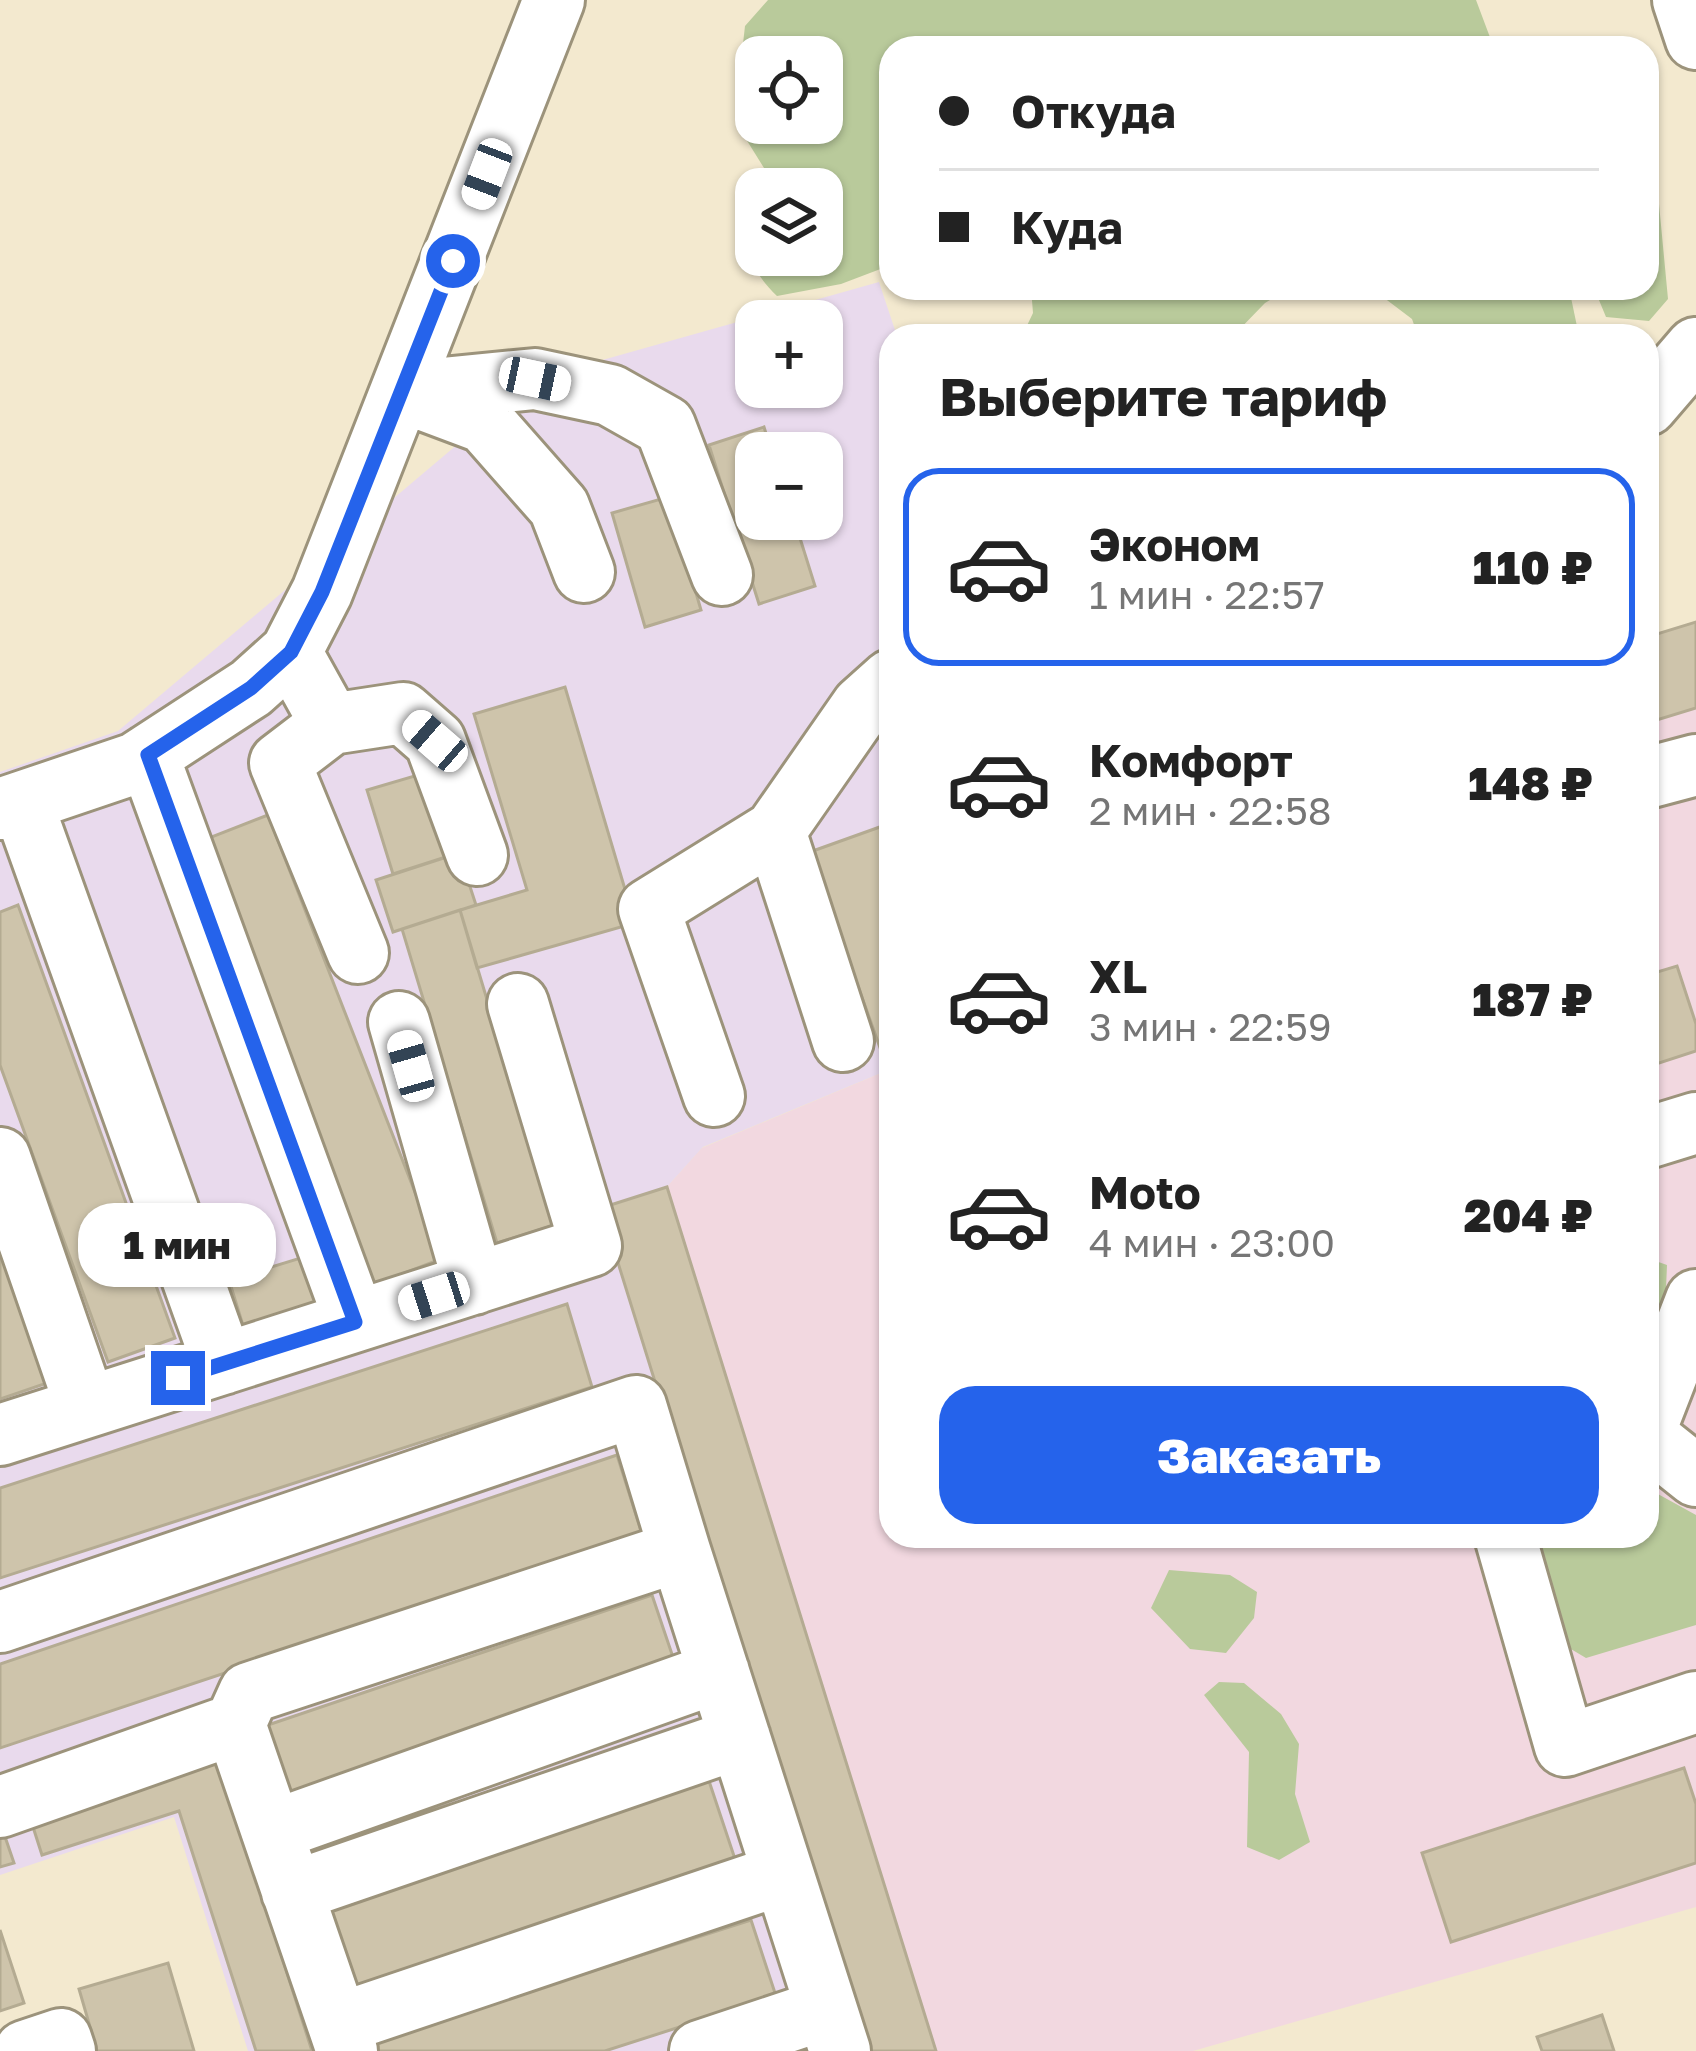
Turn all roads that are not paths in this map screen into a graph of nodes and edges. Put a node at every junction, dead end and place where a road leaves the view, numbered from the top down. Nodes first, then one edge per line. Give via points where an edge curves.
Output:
1 (554, 0) edge
2 (1696, 348) edge
3 (1659, 391) edge
4 (402, 392) junction
5 (584, 572) dead end
6 (722, 574) dead end
7 (291, 652) junction
8 (879, 691) edge
9 (331, 724) junction
10 (148, 755) junction
11 (1696, 765) edge
12 (1659, 775) edge
13 (11, 805) edge
14 (775, 831) junction
15 (477, 855) dead end
16 (358, 953) dead end
17 (518, 1004) dead end
18 (399, 1022) dead end
19 (843, 1041) dead end
20 (713, 1096) dead end
21 (1696, 1123) edge
22 (1659, 1134) edge
23 (0, 1158) edge
24 (474, 1284) junction
25 (1696, 1300) edge
26 (355, 1322) junction
27 (223, 1364) junction
28 (1659, 1395) edge
29 (86, 1407) junction
30 (0, 1435) edge
31 (1659, 1447) edge
32 (1696, 1476) edge
33 (1508, 1548) edge
34 (680, 1551) junction
35 (0, 1622) edge
36 (719, 1672) junction
37 (1696, 1702) edge
38 (235, 1724) junction
39 (740, 1738) junction
40 (0, 1807) edge
41 (272, 1831) junction
42 (783, 1874) junction
43 (292, 1892) junction
44 (833, 2030) edge
45 (342, 2038) edge
46 (25, 2051) edge
47 (65, 2051) edge
48 (700, 2051) edge

1 - 4 street
2 - 3 street
4 - 5 street via 485,423 559,507
4 - 6 street via 535,379 610,394 665,426
4 - 7 street
7 - 9 street
7 - 10 street
8 - 14 street
9 - 15 street via 403,712 435,741
9 - 16 street via 280,764
10 - 13 street
10 - 26 street
11 - 12 street
13 - 27 street
14 - 19 street
14 - 20 street via 649,909
17 - 24 street via 591,1246
18 - 24 street
21 - 22 street
23 - 29 street
24 - 26 street
25 - 28 street
26 - 27 street
27 - 29 street
29 - 30 street
31 - 32 street
33 - 37 street via 1565,1746
34 - 35 street via 636,1406
34 - 36 street
34 - 38 street via 249,1693
36 - 39 street
36 - 41 street
38 - 40 street
38 - 41 street
39 - 42 street
39 - 43 street
41 - 43 street
42 - 44 street
42 - 45 street
43 - 45 street
44 - 48 street
46 - 47 street via 61,2039

